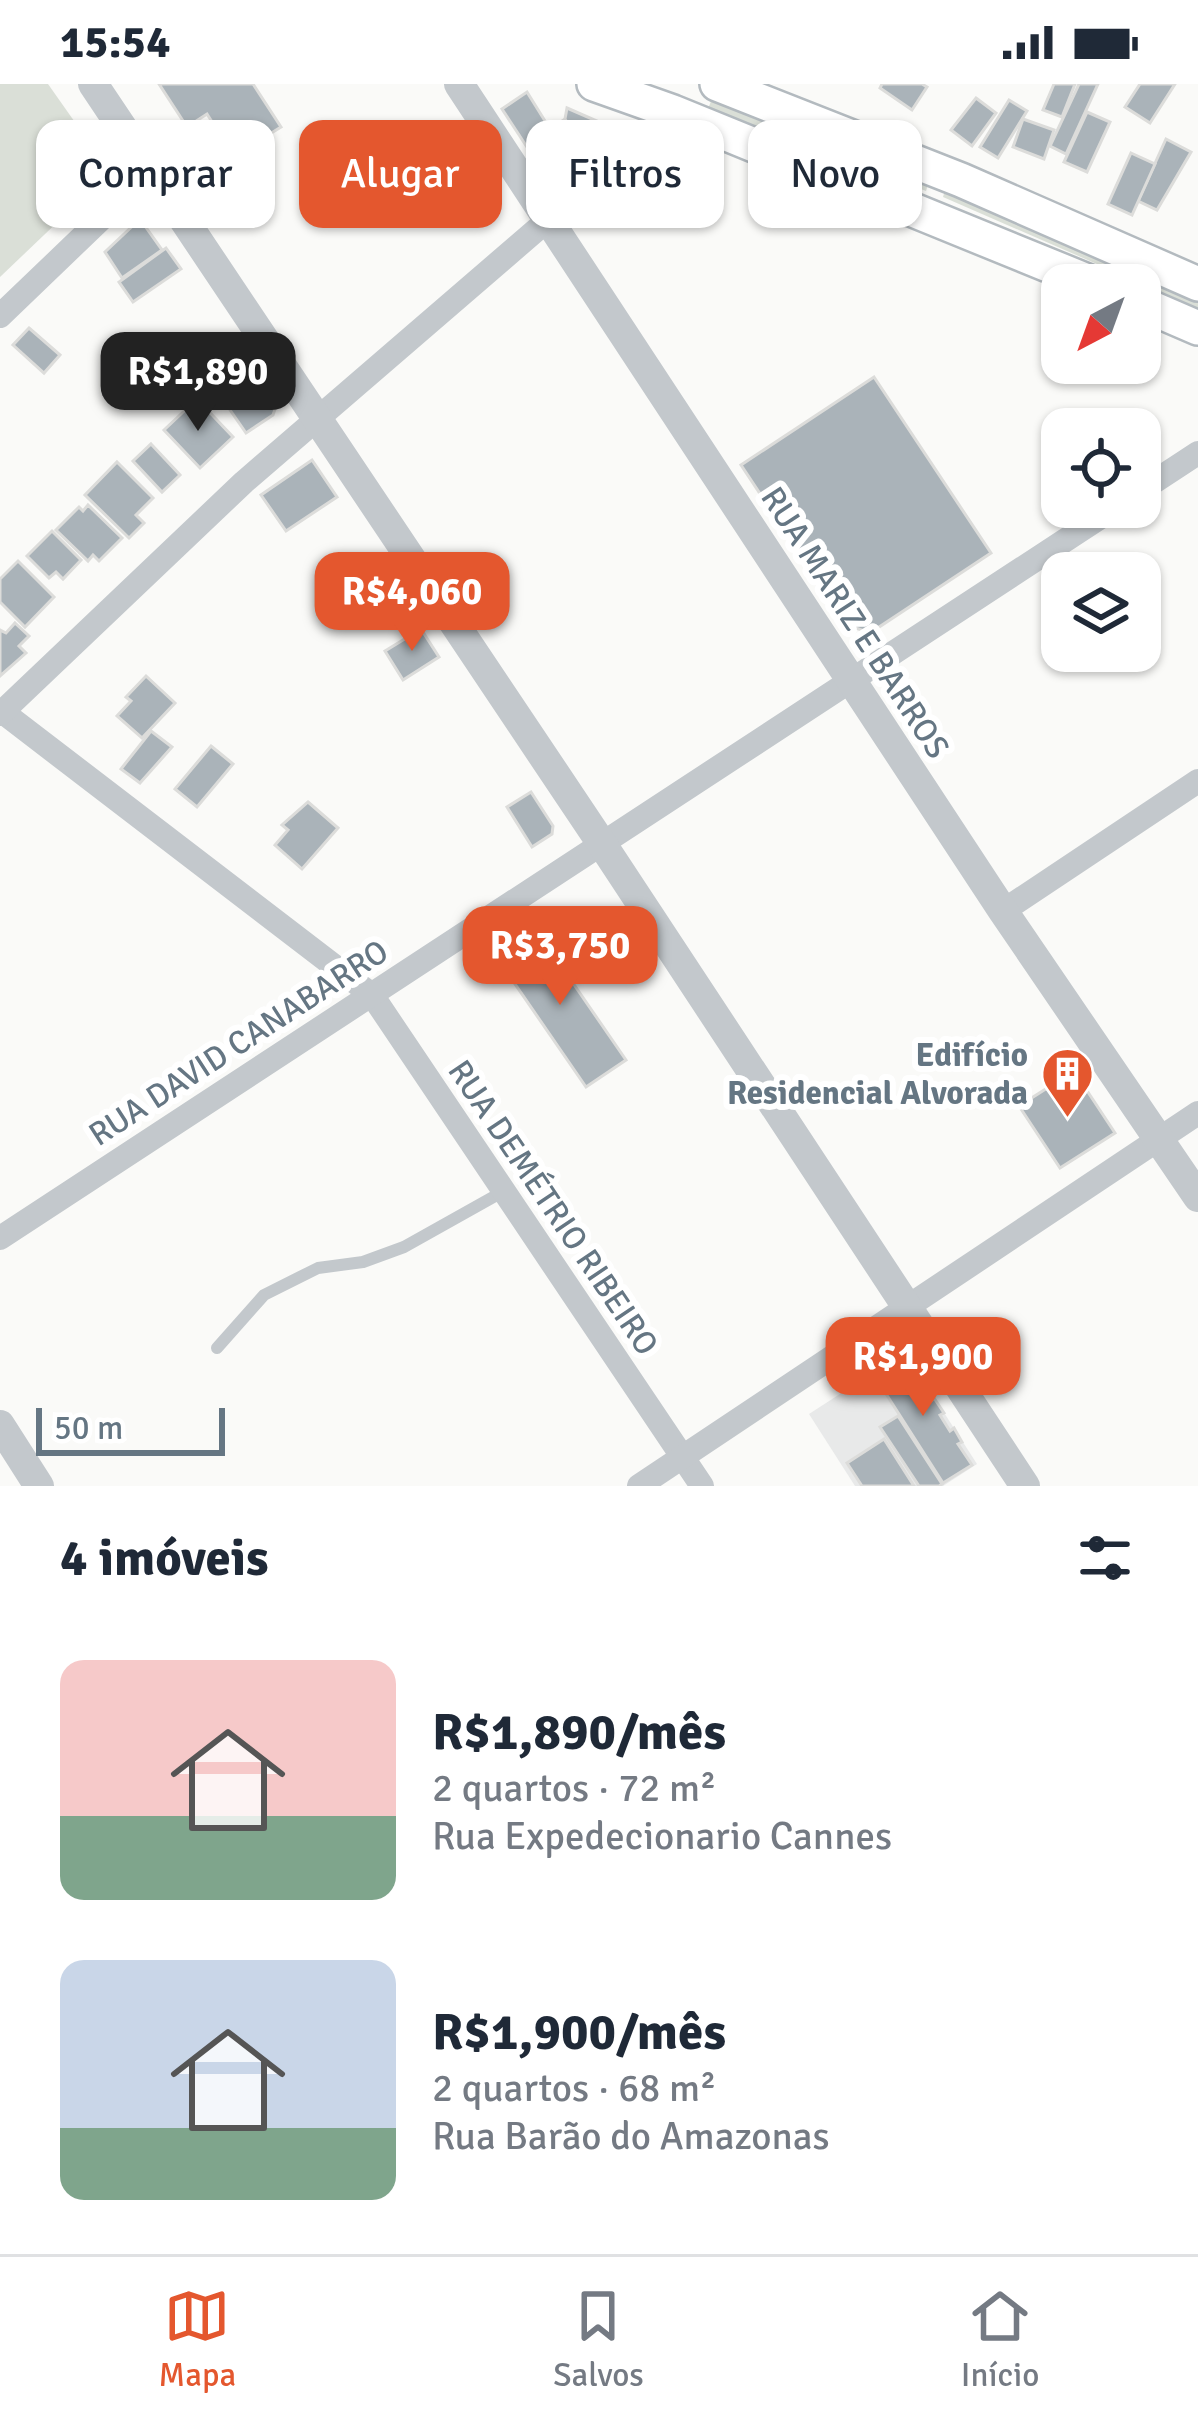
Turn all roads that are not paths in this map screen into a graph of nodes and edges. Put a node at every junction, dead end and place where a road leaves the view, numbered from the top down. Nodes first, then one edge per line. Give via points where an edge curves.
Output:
1 (92, 84) edge
2 (459, 84) edge
3 (594, 84) edge
4 (717, 84) edge
5 (674, 112) junction
6 (116, 120) edge
7 (665, 120) edge
8 (526, 186) edge
9 (92, 228) edge
10 (188, 228) edge
11 (541, 228) edge
12 (554, 228) edge
13 (1046, 264) edge
14 (1198, 284) edge
15 (1161, 312) edge
16 (0, 316) edge
17 (1198, 328) edge
18 (320, 420) junction
19 (1198, 453) edge
20 (1161, 477) edge
21 (1084, 528) edge
22 (851, 680) junction
23 (1, 712) edge
24 (1198, 781) edge
25 (600, 841) junction
26 (1003, 910) junction
27 (372, 994) junction
28 (1198, 1113) edge
29 (1160, 1138) junction
30 (504, 1191) junction
31 (1198, 1197) edge
32 (0, 1238) edge
33 (906, 1306) junction
34 (217, 1348) dead end
35 (0, 1425) edge
36 (683, 1457) junction
37 (39, 1486) edge
38 (639, 1486) edge
39 (702, 1486) edge
40 (1025, 1486) edge

1 - 6 street
2 - 8 street, RUA MARIZ E BARROS
3 - 5 main road
4 - 14 main road
5 - 7 street
5 - 13 main road
9 - 16 street
10 - 18 street
11 - 18 street
12 - 22 street, RUA MARIZ E BARROS
15 - 17 main road
18 - 23 street
18 - 25 street
19 - 20 street
21 - 22 street, RUA DAVID CANABARRO
22 - 25 street, RUA DAVID CANABARRO
22 - 26 street, RUA MARIZ E BARROS
23 - 27 street, RUA DEMÉTRIO RIBEIRO
24 - 26 street
25 - 27 street, RUA DAVID CANABARRO
25 - 33 street
26 - 29 street, RUA MARIZ E BARROS
27 - 30 street, RUA DEMÉTRIO RIBEIRO
27 - 32 street, RUA DAVID CANABARRO
28 - 29 street
29 - 31 street, RUA MARIZ E BARROS
29 - 33 street
30 - 34 lane via 404,1247 318,1268 264,1295
30 - 36 street, RUA DEMÉTRIO RIBEIRO
33 - 36 street
33 - 40 street
35 - 37 street
36 - 38 street
36 - 39 street, RUA DEMÉTRIO RIBEIRO

